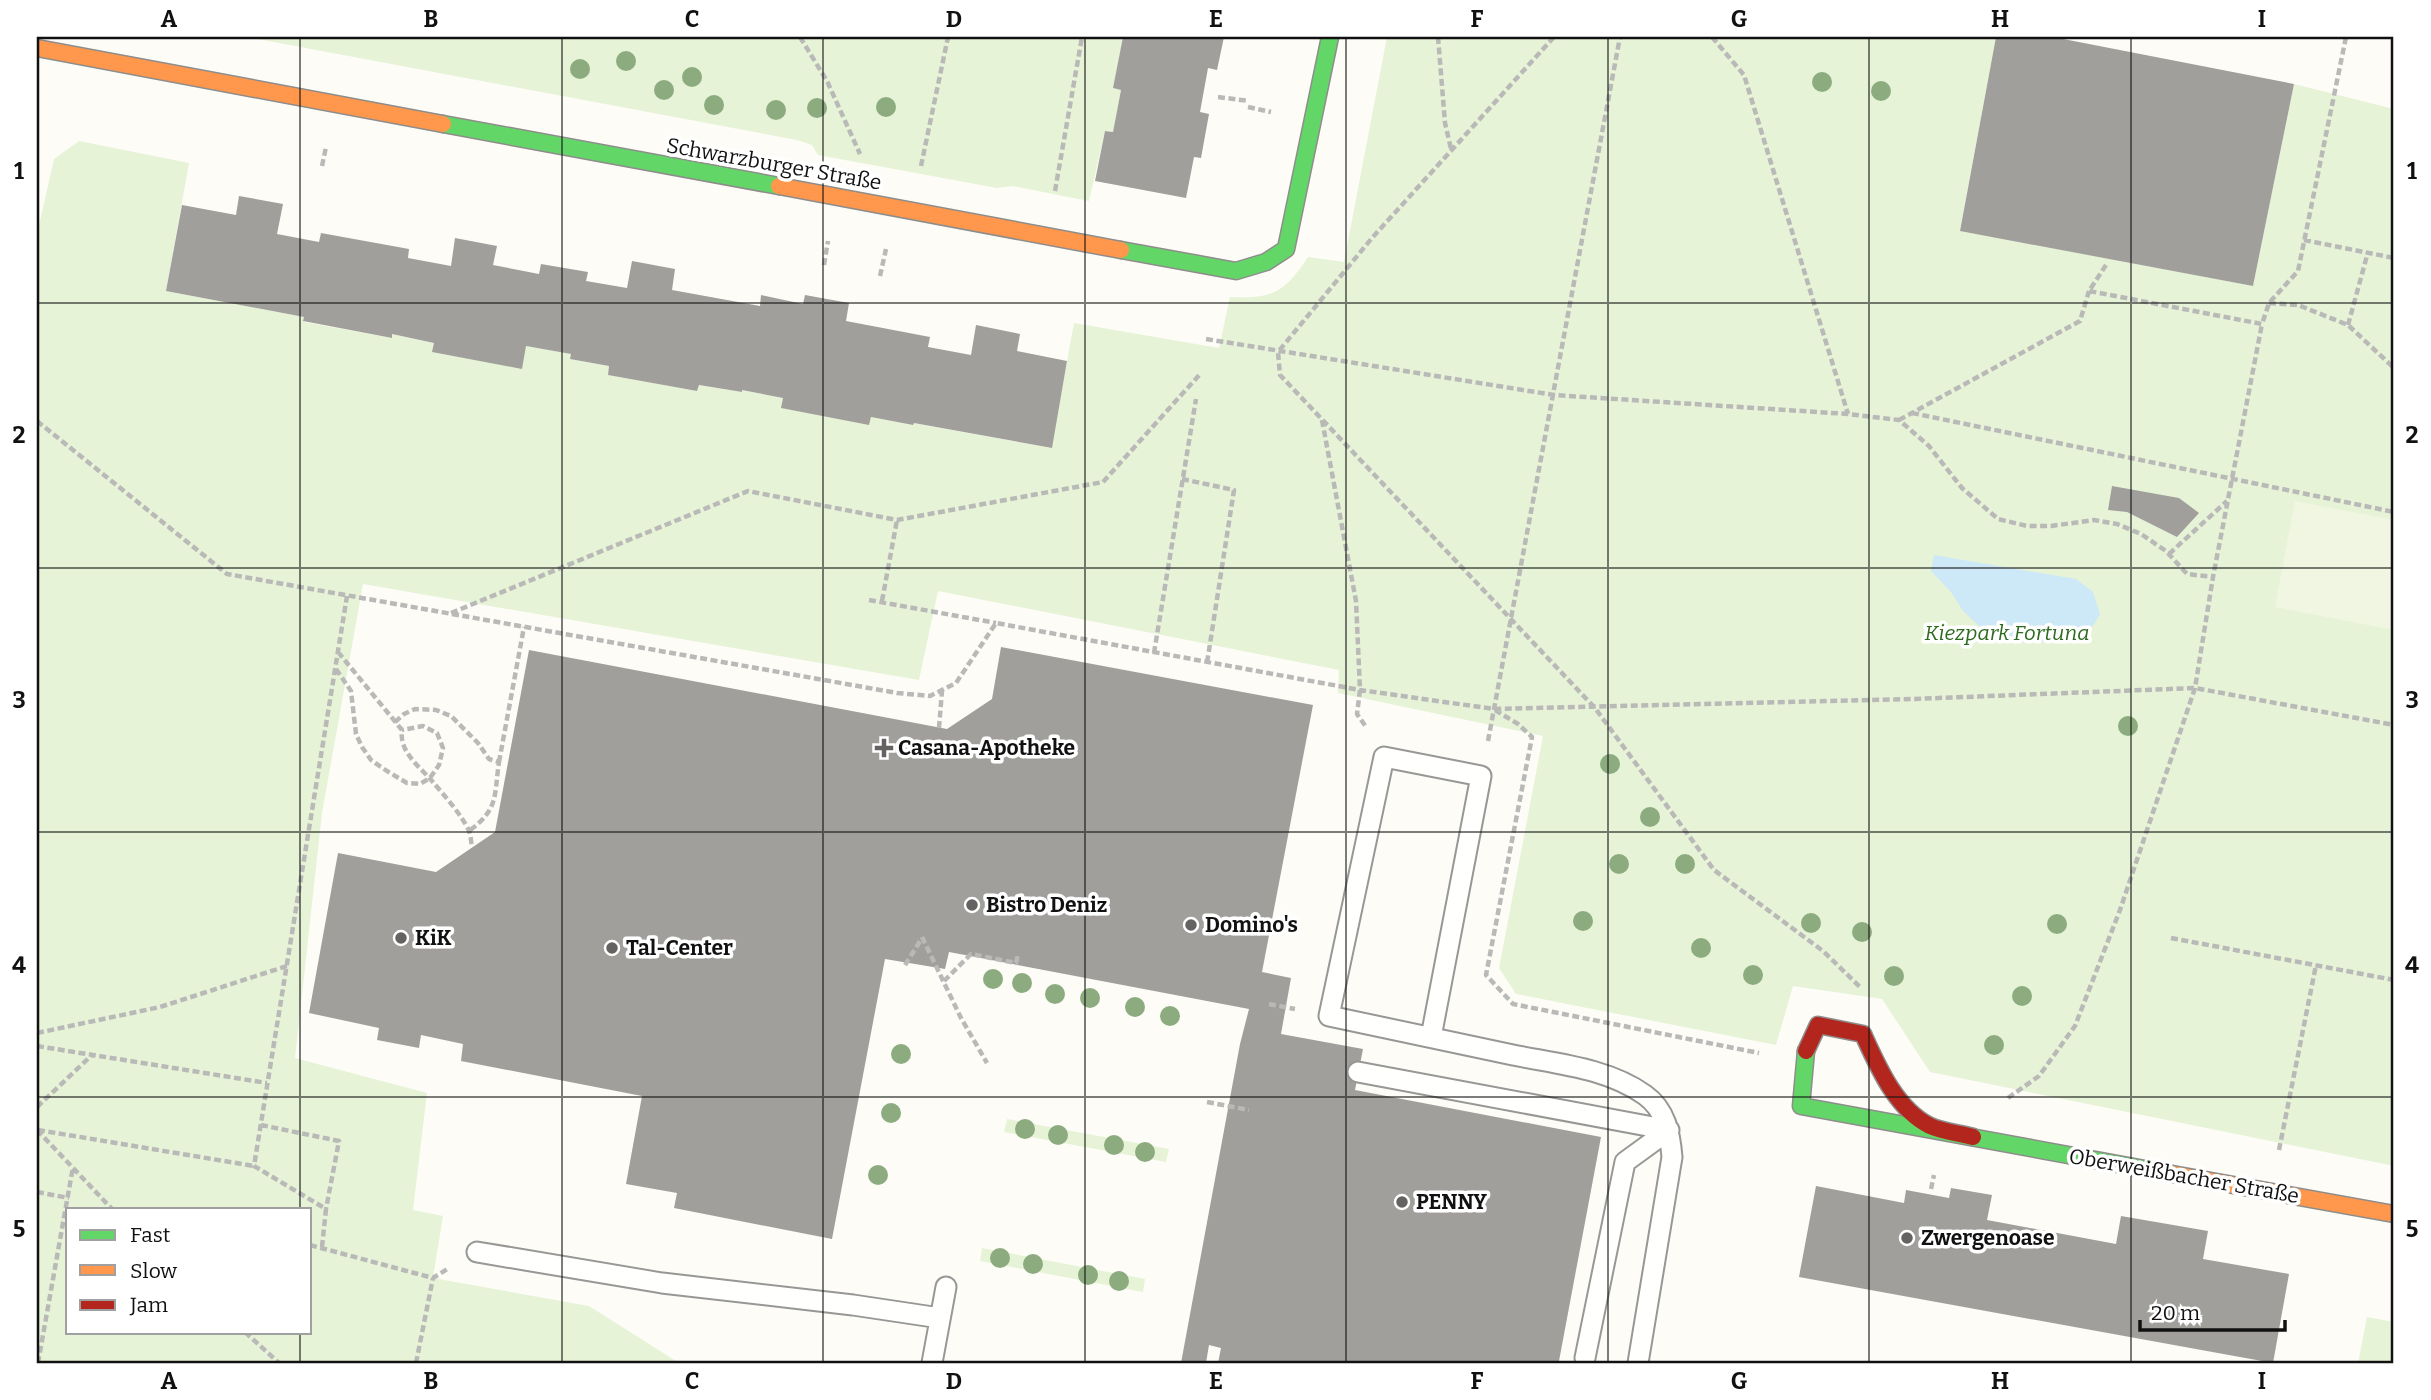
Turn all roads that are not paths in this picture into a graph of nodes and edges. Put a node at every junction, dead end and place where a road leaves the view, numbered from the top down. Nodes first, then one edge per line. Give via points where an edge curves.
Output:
1 (1330, 37) edge
2 (37, 48) edge
3 (1431, 1037) junction
4 (1358, 1072) dead end
5 (1669, 1130) junction
6 (1973, 1137) junction
7 (2394, 1214) edge
8 (477, 1252) road end
9 (946, 1287) dead end
10 (940, 1318) junction
11 (1585, 1358) dead end
12 (932, 1363) edge
13 (1639, 1363) edge

1 - 2 street, Schwarzburger Straße via 1286,249 1266,262 1236,271
3 - 3 lane via 1329,1016 1384,757 1481,776
3 - 5 lane via 1611,1076 1656,1105
4 - 5 lane
5 - 11 lane via 1625,1163
5 - 13 lane via 1672,1157
6 - 6 street, Oberweißbacher Straße via 1801,1106 1805,1052 1818,1025 1863,1034 1884,1076 1907,1107 1929,1125
6 - 7 street, Oberweißbacher Straße
8 - 10 lane via 662,1283
9 - 10 lane
10 - 12 lane

